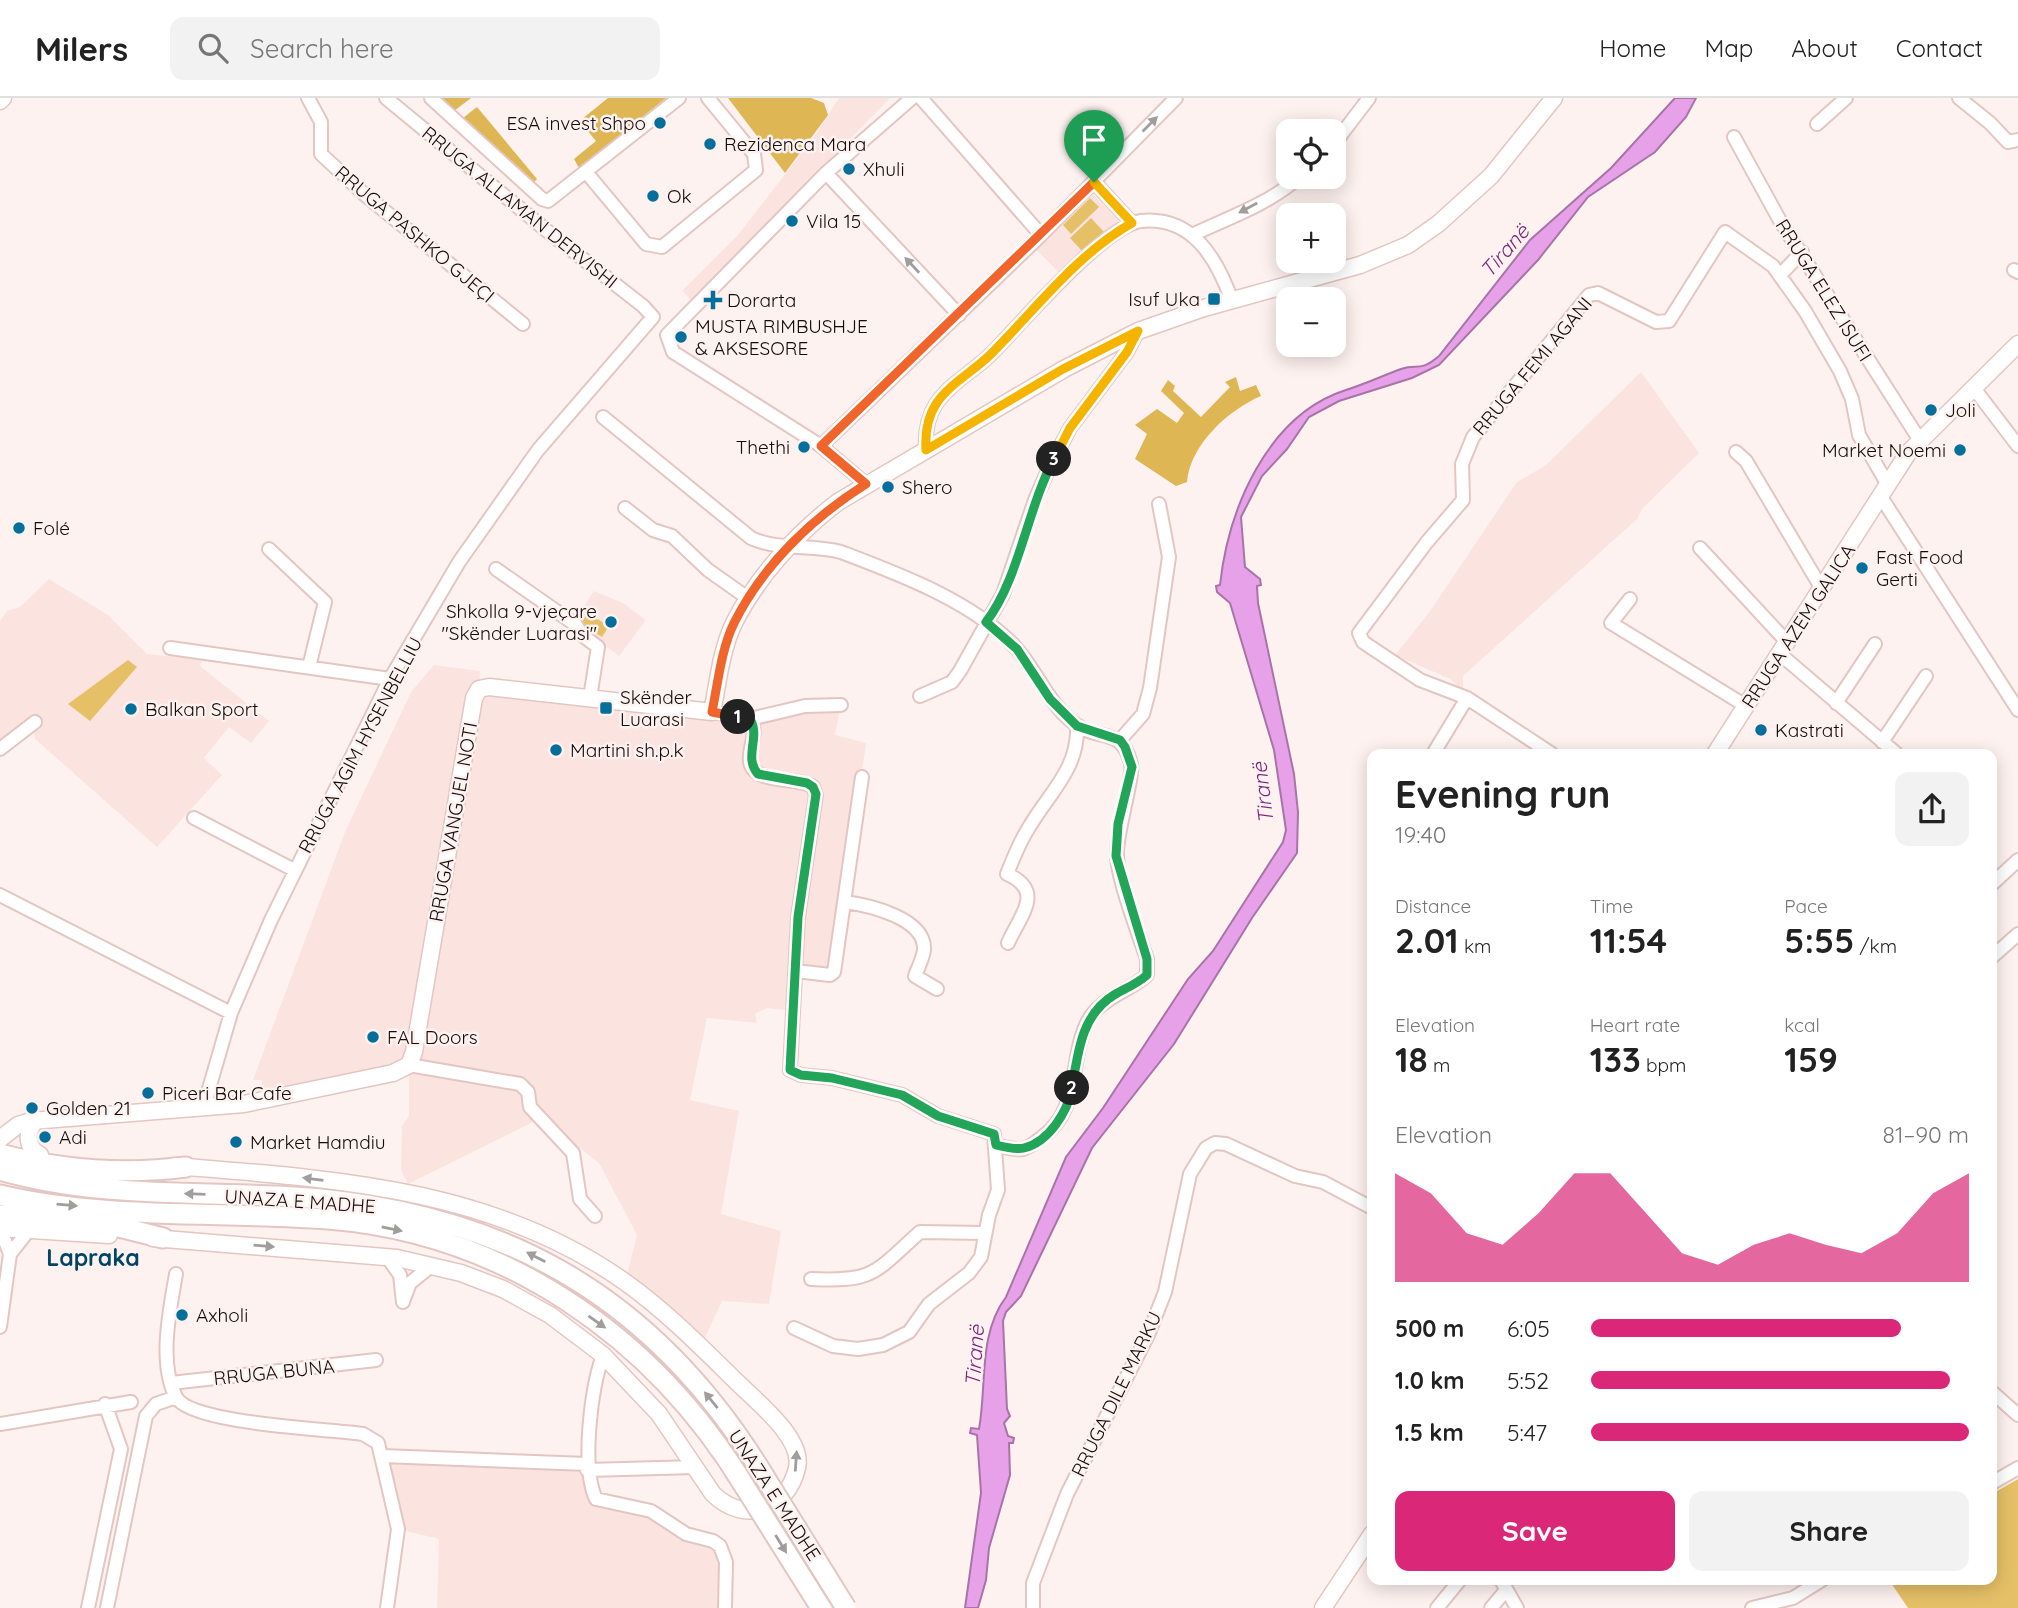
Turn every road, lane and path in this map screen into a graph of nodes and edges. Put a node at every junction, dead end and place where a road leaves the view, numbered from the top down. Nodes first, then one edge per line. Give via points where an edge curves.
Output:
1 (308, 98) edge
2 (386, 98) edge
3 (431, 98) edge
4 (679, 98) edge
5 (708, 98) edge
6 (912, 98) edge
7 (921, 98) edge
8 (1176, 98) edge
9 (1369, 98) edge
10 (1554, 98) edge
11 (1846, 98) edge
12 (1959, 98) edge
13 (1818, 124) dead end
14 (1346, 128) edge
15 (1734, 137) dead end
16 (2018, 140) edge
17 (586, 172) junction
18 (826, 173) junction
19 (1094, 182) junction
20 (1282, 189) edge
21 (1132, 223) junction
22 (1194, 233) junction
23 (1041, 235) junction
24 (1802, 252) junction
25 (1781, 274) junction
26 (1232, 301) junction
27 (959, 315) junction
28 (653, 317) joint
29 (523, 324) dead end
30 (1138, 331) junction
31 (2018, 344) edge
32 (1973, 387) junction
33 (603, 417) dead end
34 (1919, 439) junction
35 (821, 446) junction
36 (2018, 446) edge
37 (926, 450) junction
38 (1736, 452) dead end
39 (866, 484) junction
40 (1885, 491) junction
41 (1159, 504) dead end
42 (625, 508) dead end
43 (790, 547) junction
44 (1700, 548) dead end
45 (269, 549) dead end
46 (496, 569) dead end
47 (1822, 589) junction
48 (749, 599) junction
49 (1630, 599) dead end
50 (986, 622) junction
51 (1875, 644) dead end
52 (170, 648) dead end
53 (1783, 648) junction
54 (309, 667) junction
55 (1926, 676) dead end
56 (390, 680) junction
57 (920, 696) dead end
58 (590, 698) junction
59 (1467, 698) junction
60 (1836, 703) junction
61 (841, 705) dead end
62 (1746, 706) junction
63 (2018, 710) edge
64 (712, 712) junction
65 (750, 719) junction
66 (35, 722) dead end
67 (1077, 726) junction
68 (1120, 740) junction
69 (1882, 742) junction
70 (0, 749) edge
71 (1436, 749) edge
72 (1544, 749) edge
73 (1718, 749) edge
74 (1891, 749) edge
75 (862, 777) dead end
76 (194, 818) dead end
77 (2018, 860) edge
78 (294, 870) junction
79 (1997, 879) edge
80 (0, 895) edge
81 (845, 902) junction
82 (2018, 934) edge
83 (1008, 943) dead end
84 (1997, 953) edge
85 (796, 971) junction
86 (937, 989) dead end
87 (231, 1013) junction
88 (409, 1065) junction
89 (204, 1106) junction
90 (34, 1121) junction
91 (0, 1139) edge
92 (996, 1145) junction
93 (0, 1146) edge
94 (0, 1154) edge
95 (40, 1155) junction
96 (186, 1167) junction
97 (3, 1170) edge
98 (0, 1195) edge
99 (0, 1200) edge
100 (30, 1200) junction
101 (1367, 1205) edge
102 (0, 1215) edge
103 (595, 1216) dead end
104 (0, 1228) edge
105 (29, 1230) junction
106 (985, 1234) junction
107 (163, 1238) junction
108 (10, 1254) junction
109 (387, 1257) junction
110 (431, 1266) junction
111 (176, 1274) dead end
112 (811, 1279) dead end
113 (0, 1328) edge
114 (794, 1328) dead end
115 (603, 1355) junction
116 (376, 1360) dead end
117 (172, 1383) junction
118 (1997, 1396) edge
119 (176, 1397) junction
120 (131, 1402) dead end
121 (105, 1404) junction
122 (2018, 1415) edge
123 (0, 1423) edge
124 (383, 1456) junction
125 (587, 1467) junction
126 (696, 1467) junction
127 (2018, 1468) edge
128 (1997, 1480) edge
129 (1367, 1542) edge
130 (1456, 1585) edge
131 (1504, 1585) edge
132 (1814, 1585) edge
133 (88, 1608) edge
134 (107, 1608) edge
135 (387, 1608) edge
136 (725, 1608) edge
137 (821, 1608) edge
138 (846, 1608) edge
139 (1032, 1608) edge
140 (1323, 1608) edge
141 (1437, 1608) edge
142 (1491, 1608) edge
143 (1517, 1608) edge
144 (1752, 1608) edge

1 - 29 street, RRUGA PASHKO GJEÇI via 321,122 321,154
2 - 28 street, RRUGA ALLAMAN DERVISHI
3 - 17 street via 542,199 554,199
4 - 17 street
5 - 17 street via 754,154 757,170 662,247 646,244
6 - 18 street
7 - 23 street
19 -> 8 street
9 - 14 street
10 - 26 main road via 1492,176 1408,245 1360,265
11 - 13 street
12 - 16 street via 2008,142
15 - 24 street, RRUGA ELEZ ISUFI
27 -> 18 street
18 - 35 street via 667,335 673,352
19 - 21 street
19 - 23 street
20 -> 22 street
21 - 22 street via 1159,222
21 - 37 street via 1081,263 935,405 926,427
22 - 26 street via 1217,266
23 - 27 street
24 - 25 street
24 - 34 street, RRUGA ELEZ ISUFI
25 - 40 street via 1840,371 1852,398 1859,435
25 - 59 street, RRUGA FEMI AGANI via 1725,232 1669,321 1656,322 1598,293 1589,295 1473,437 1462,464 1463,500 1359,633 1363,642 1420,680
26 - 30 main road
27 - 35 street
28 - 56 street, RRUGA AGIM HYSENBELLIU via 538,450 459,562
30 - 37 main road via 1063,369
30 - 50 street via 1070,428 1050,466 1003,594
31 - 32 main road
32 - 34 main road
32 - 36 street
33 - 43 street via 751,538
34 - 40 main road
35 - 39 street
37 - 39 main road
38 - 47 street via 1746,461
39 - 43 main road via 810,523
40 - 47 main road, RRUGA AZEM GALICA
40 - 63 street
41 - 68 street via 1169,557 1150,688 1143,714
42 - 48 street via 653,530 672,536
43 - 48 main road
43 - 50 street via 825,548 874,565 973,611
44 - 53 street
45 - 54 street via 325,602
46 - 58 street via 576,625 598,648
47 - 53 main road, RRUGA AZEM GALICA
48 - 64 main road via 726,644
49 - 62 street via 1611,623
50 - 57 street via 952,682
50 - 67 street via 1017,649 1050,699
51 - 60 street
52 - 54 street
53 - 60 street
53 - 62 main road, RRUGA AZEM GALICA
54 - 56 street
55 - 69 street
56 - 78 street, RRUGA AGIM HYSENBELLIU
58 - 64 main road, RRUGA VANGJEL NOTI
58 - 88 main road, RRUGA VANGJEL NOTI via 489,687 479,689 474,698
59 - 71 street
59 - 72 street
60 - 69 street
61 - 65 street via 805,706
62 - 73 main road, RRUGA AZEM GALICA
64 - 65 street, RRUGA VANGJEL NOTI
65 - 85 street via 754,726 753,768 765,776 807,783 816,794 798,917
66 - 70 street
67 - 68 street
67 - 83 street via 1077,741 1062,781 1026,830 1007,874 1028,889 1027,903
68 - 92 street via 1132,767 1118,824 1116,856 1147,959 1147,975 1093,1013 1084,1032 1066,1110 1046,1135 1022,1149
69 - 74 street
75 - 81 street
76 - 78 street
77 - 79 street
78 - 87 street, RRUGA AGIM HYSENBELLIU
80 - 87 street
81 - 85 street via 834,972
81 - 86 street via 879,908 909,925 923,942 915,976
82 - 84 street
85 - 92 street via 790,1070 902,1095 938,1116 994,1134
87 - 89 street, RRUGA AGIM HYSENBELLIU
88 - 89 main road via 393,1073 244,1104
88 - 103 street via 520,1084 528,1092 530,1107 573,1153 580,1199
89 - 90 main road
90 - 91 main road
90 - 95 main road via 29,1138 31,1148
92 - 106 street via 998,1190
93 - 95 main road
94 - 96 highway via 69,1170
95 - 96 main road
126 -> 96 main road via 723,1504 751,1512 766,1508 786,1492 798,1466 798,1452 769,1414 686,1333 625,1282 555,1240 493,1213 417,1193
138 -> 97 highway, UNAZA E MADHE, bridge via 712,1401 643,1329 556,1268 484,1234 414,1213 334,1200 105,1189
98 - 100 highway, UNAZA E MADHE
99 - 100 highway
100 -> 137 highway, UNAZA E MADHE, bridge via 331,1219 398,1230 472,1252 542,1285 622,1340 688,1404
101 - 139 street, RRUGA DILE MARKU via 1323,1182 1295,1176 1226,1144 1215,1143 1199,1157 1191,1174 1165,1292 1067,1494 1033,1583
102 - 107 highway via 119,1227
104 - 105 main road
104 - 108 street
105 - 107 main road
105 - 108 street
106 - 112 street via 920,1232 864,1278
106 - 114 street via 981,1256 969,1273 938,1295 909,1332 883,1345 833,1346
107 -> 109 main road
108 - 113 street
109 - 110 main road
109 - 110 street via 400,1275 403,1302 410,1283
110 - 115 main road via 503,1289 550,1315
111 - 117 street via 166,1333
115 - 125 street
115 - 126 main road via 659,1414
116 - 117 street, RRUGA BUNA
117 - 119 street
118 - 122 street
119 - 124 street via 189,1409 231,1420 363,1434 379,1443
119 - 134 street via 152,1407 146,1416
120 - 121 street
121 - 123 street
121 - 133 street via 121,1449
124 - 125 street
124 - 135 street via 398,1528
125 - 126 street
125 - 136 street via 596,1499 651,1511 686,1534 720,1546 726,1562
127 - 128 street
129 - 140 main road
130 - 141 street
131 - 142 street
131 - 143 street
132 - 144 street via 1793,1598

